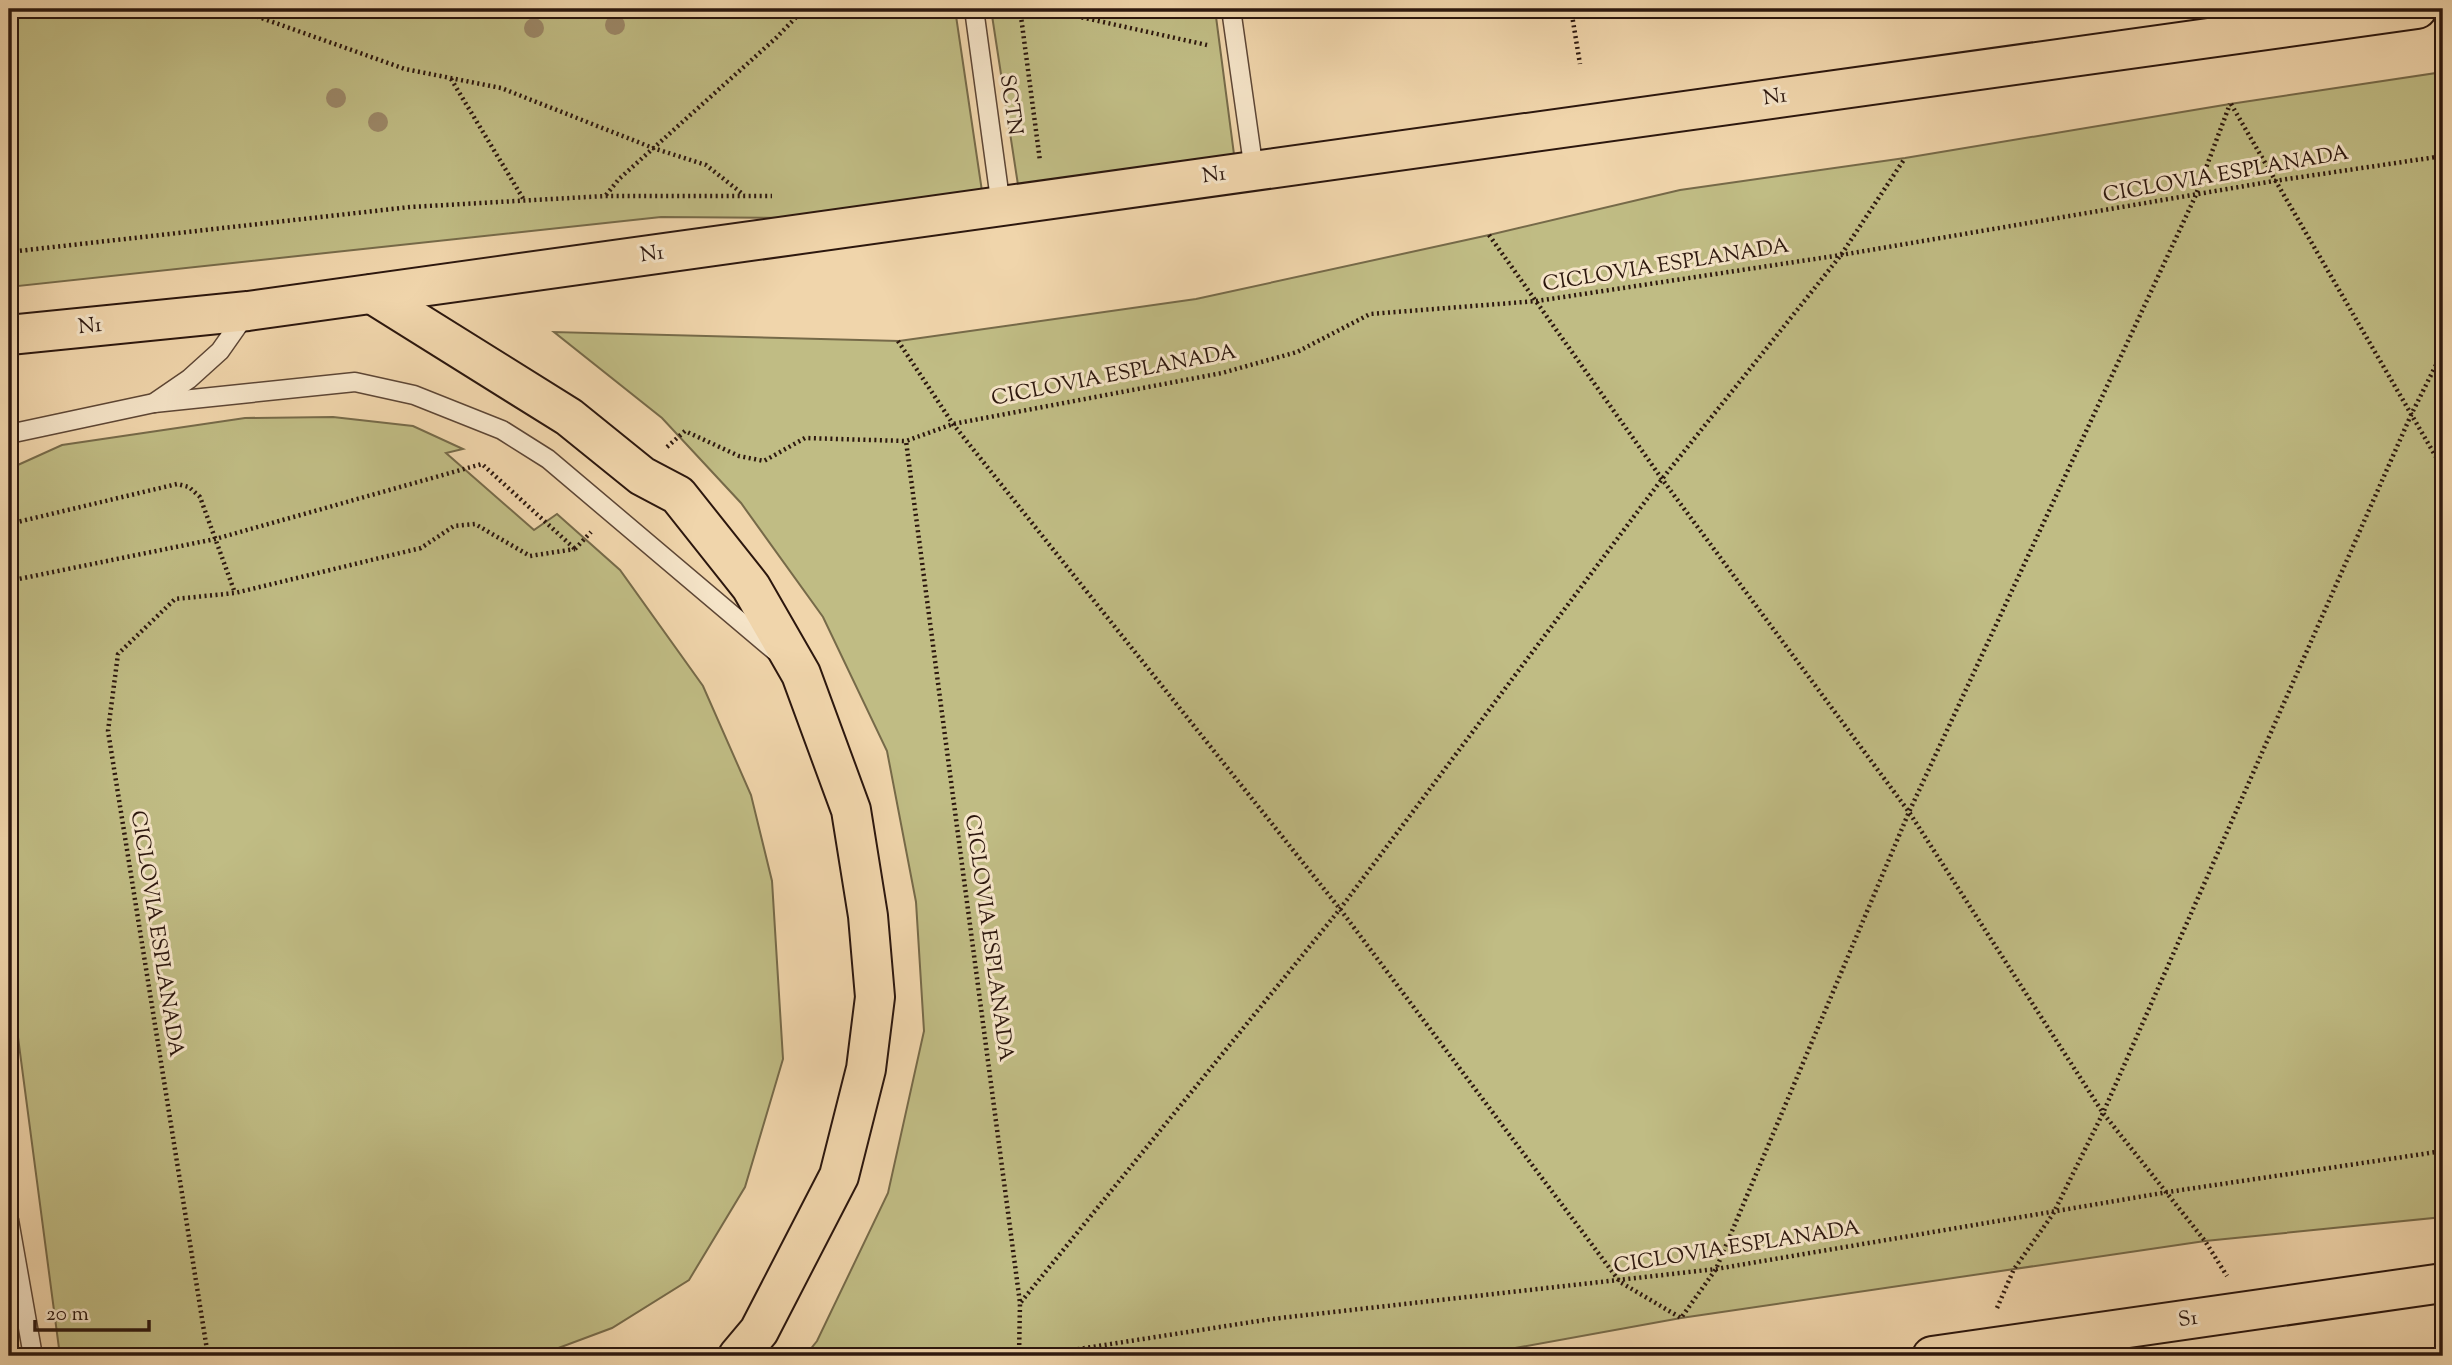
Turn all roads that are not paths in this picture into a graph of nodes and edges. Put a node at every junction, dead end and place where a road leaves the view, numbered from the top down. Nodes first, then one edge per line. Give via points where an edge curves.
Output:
1 (974, 9) edge
2 (1231, 9) edge
3 (2417, 9) edge
4 (1254, 171) junction
5 (996, 207) junction
6 (372, 294) junction
7 (248, 311) junction
8 (9, 335) edge
9 (154, 402) junction
10 (9, 434) edge
11 (802, 674) junction
12 (9, 1220) edge
13 (2443, 1283) edge
14 (748, 1343) edge
15 (33, 1356) edge
16 (717, 1356) edge
17 (1932, 1356) edge

1 - 5 lane, SCTN via 999,192
2 - 4 lane
3 - 4 highway, N1
4 - 5 highway, N1
5 - 6 highway, N1
6 - 7 highway, N1
6 - 11 highway via 569,417 642,476 678,495 751,587
7 - 8 highway, N1
7 - 9 lane via 220,351
9 - 10 lane
9 - 11 lane via 355,382 414,395 502,430 548,459
11 - 14 highway via 851,810 875,997 866,1069 839,1176
12 - 15 lane
13 - 17 highway, S1
14 - 16 lane

